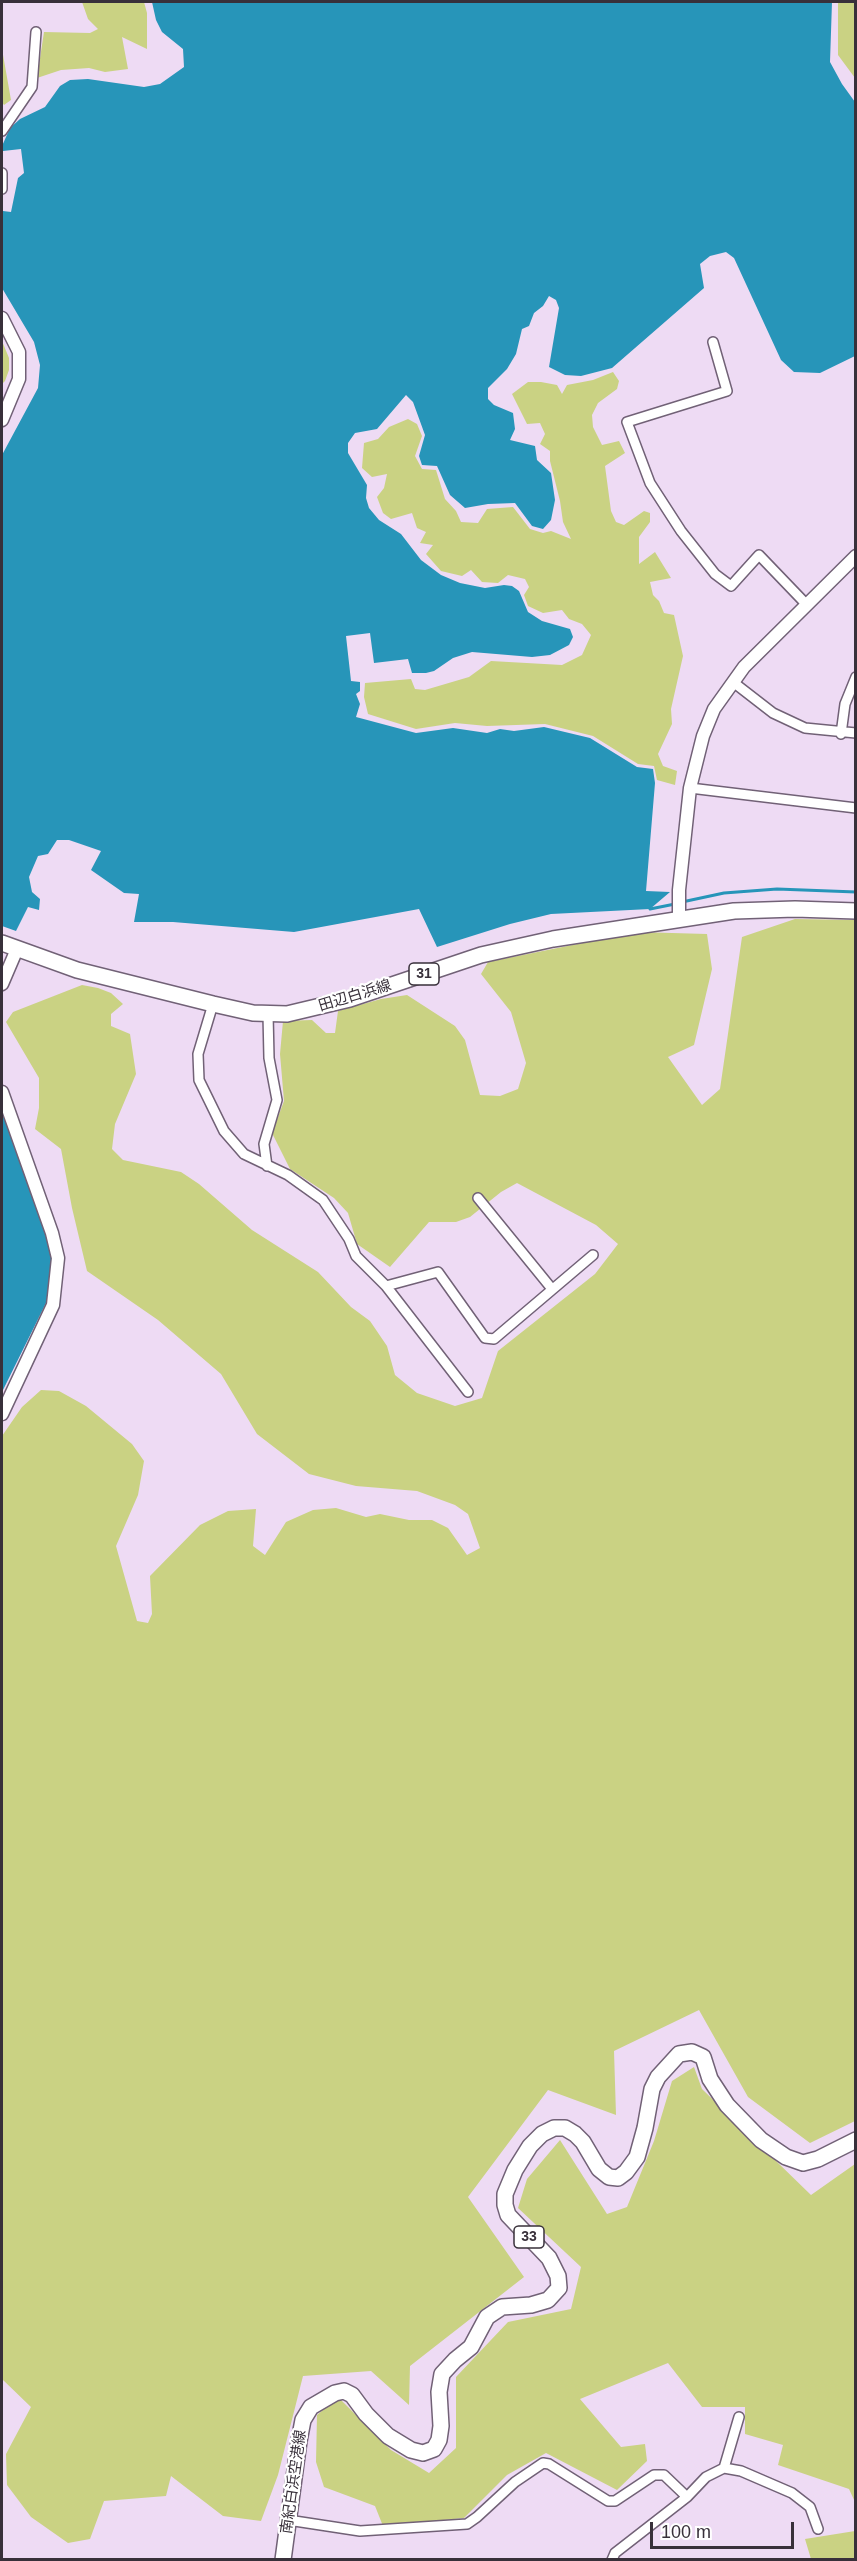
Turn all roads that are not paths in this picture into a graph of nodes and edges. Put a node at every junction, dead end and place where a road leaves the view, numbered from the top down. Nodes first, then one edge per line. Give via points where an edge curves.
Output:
1 (36, 32) dead end
2 (2, 131) edge
3 (2, 173) edge
4 (2, 189) edge
5 (2, 318) edge
6 (713, 342) dead end
7 (2, 420) edge
8 (855, 556) edge
9 (807, 605) junction
10 (855, 676) edge
11 (733, 682) junction
12 (855, 733) edge
13 (841, 734) junction
14 (690, 788) junction
15 (855, 808) edge
16 (855, 911) edge
17 (679, 914) junction
18 (2, 943) edge
19 (17, 949) junction
20 (2, 984) edge
21 (213, 1004) junction
22 (268, 1014) junction
23 (2, 1092) edge
24 (267, 1166) junction
25 (478, 1198) dead end
26 (593, 1254) dead end
27 (386, 1286) junction
28 (552, 1289) junction
29 (468, 1392) dead end
30 (2, 1414) edge
31 (855, 2140) edge
32 (739, 2417) dead end
33 (724, 2468) junction
34 (687, 2497) junction
35 (288, 2520) junction
36 (818, 2529) dead end
37 (283, 2559) edge
38 (612, 2559) edge

1 - 2 street via 32,87
3 - 4 street
5 - 7 street via 19,352 19,379
6 - 9 street via 727,391 627,423 650,483 715,574 731,586 759,555
8 - 9 street
9 - 11 street
10 - 13 street via 845,704
11 - 13 street via 773,713 805,728
11 - 14 street via 714,709 703,736
12 - 13 street
14 - 15 street
14 - 17 street
16 - 17 main road, 田辺白浜線 / 31 via 795,909
17 - 22 main road, 田辺白浜線 / 31 via 481,955 330,1004 287,1014
18 - 19 main road, 田辺白浜線 / 31
19 - 20 street
19 - 21 main road, 田辺白浜線 / 31 via 77,970
21 - 22 main road, 田辺白浜線 / 31
21 - 24 street via 198,1054 199,1080 224,1131 244,1154
22 - 24 street via 269,1058 277,1100 264,1144
23 - 30 street via 58,1258 53,1305
24 - 27 street via 288,1175 324,1200 356,1256
25 - 28 street
26 - 28 street
27 - 28 street via 438,1272 485,1338 494,1339
27 - 29 street
31 - 35 main road, 南紀白浜空港線 / 33 via 803,2163 786,2157 761,2140 728,2105 710,2079 703,2057 692,2052 679,2054 658,2077 637,2157 618,2178 599,2169 583,2142 566,2128 542,2134 515,2170 505,2193 505,2205 508,2215 549,2258 559,2289 548,2300 502,2307 487,2316 471,2347 442,2374 441,2426 434,2449 423,2453 411,2450 388,2436 344,2391 311,2407 303,2420
32 - 33 street
33 - 34 street via 706,2477
33 - 36 street via 741,2471 792,2493 810,2507
34 - 35 street via 664,2475 654,2475 615,2501 608,2501 543,2463 467,2524 360,2531
34 - 38 street
35 - 37 main road, 南紀白浜空港線 / 33

